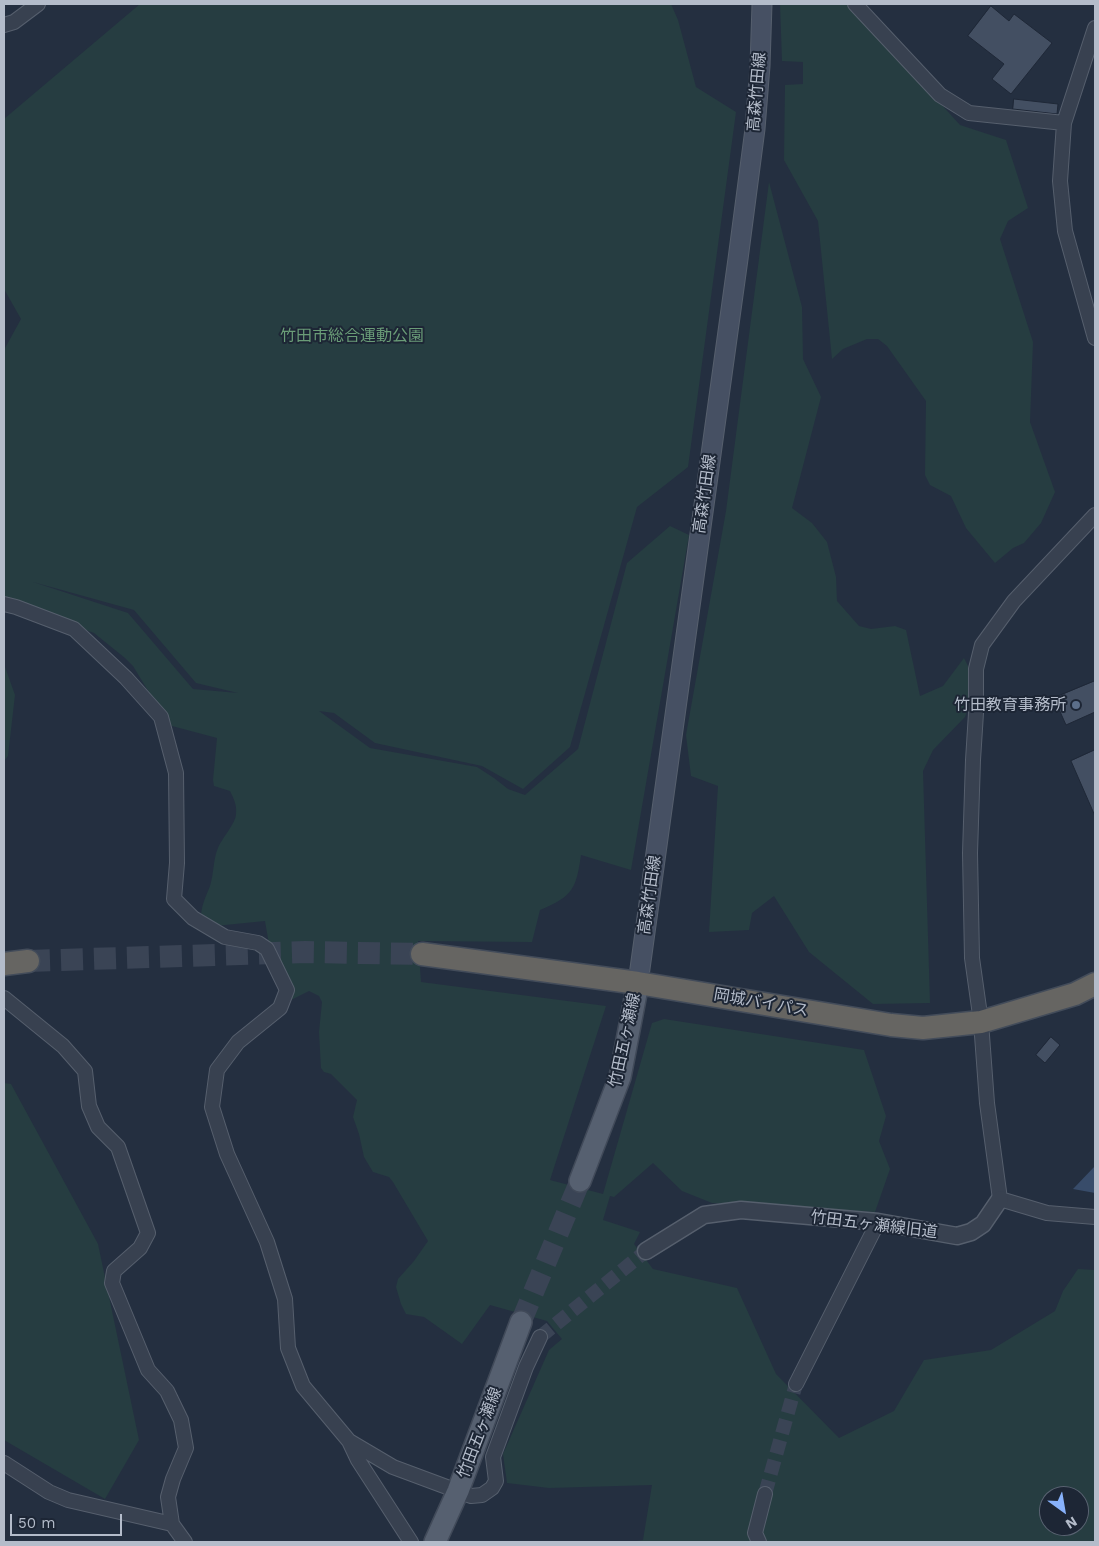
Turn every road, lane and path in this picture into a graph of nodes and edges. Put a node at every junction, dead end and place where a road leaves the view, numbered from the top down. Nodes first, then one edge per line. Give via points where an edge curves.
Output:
1 (38, 4) edge
2 (762, 4) edge
3 (855, 4) edge
4 (4, 25) edge
5 (1095, 28) edge
6 (1064, 123) junction
7 (1095, 338) edge
8 (1095, 515) edge
9 (4, 604) edge
10 (422, 954) tunnel mouth
11 (28, 962) tunnel mouth
12 (4, 964) edge
13 (638, 983) junction
14 (1095, 984) edge
15 (4, 998) edge
16 (981, 1022) junction
17 (580, 1181) tunnel mouth
18 (1000, 1199) junction
19 (1095, 1217) edge
20 (878, 1222) junction
21 (646, 1251) tunnel mouth
22 (521, 1322) tunnel mouth
23 (540, 1337) tunnel mouth
24 (796, 1384) tunnel mouth
25 (349, 1441) junction
26 (4, 1462) edge
27 (458, 1491) junction
28 (765, 1494) tunnel mouth
29 (172, 1524) junction
30 (185, 1542) edge
31 (411, 1542) edge
32 (435, 1542) edge
33 (759, 1542) edge

1 - 4 street via 14,22
2 - 13 main road, 高森竹田線 via 755,129
3 - 6 street via 940,95 969,113
5 - 6 street
6 - 7 street via 1060,181 1064,232
8 - 16 street via 1014,601 982,645 976,670 970,853 972,958
9 - 25 street via 74,629 126,678 161,717 176,773 174,899 193,918 225,937 258,943 267,950 287,990 280,1008 238,1042 217,1070 212,1107 227,1154 267,1242 285,1299 288,1348 303,1386
10 - 13 highway, 岡城バイパス
11 - 12 highway
13 - 16 highway, 岡城バイパス via 891,1025 923,1028
13 - 17 main road, 竹田五ヶ瀬線 via 620,1077
14 - 16 highway, 岡城バイパス via 1075,994
15 - 29 street via 64,1046 85,1071 89,1106 98,1127 118,1147 148,1233 140,1248 114,1271 112,1283 148,1370 167,1391 181,1420 186,1448 168,1497
16 - 18 street via 987,1103
18 - 19 street via 1048,1213
18 - 20 street, 竹田五ヶ瀬線旧道 via 983,1224 957,1236
20 - 21 street, 竹田五ヶ瀬線旧道 via 741,1210 704,1215
20 - 24 street
22 - 27 main road, 竹田五ヶ瀬線
23 - 27 street via 493,1457 496,1481 482,1495 471,1496
25 - 27 street via 393,1467
25 - 31 street
26 - 29 street via 68,1500
27 - 32 main road, 竹田五ヶ瀬線
28 - 33 street via 755,1533
29 - 30 street

